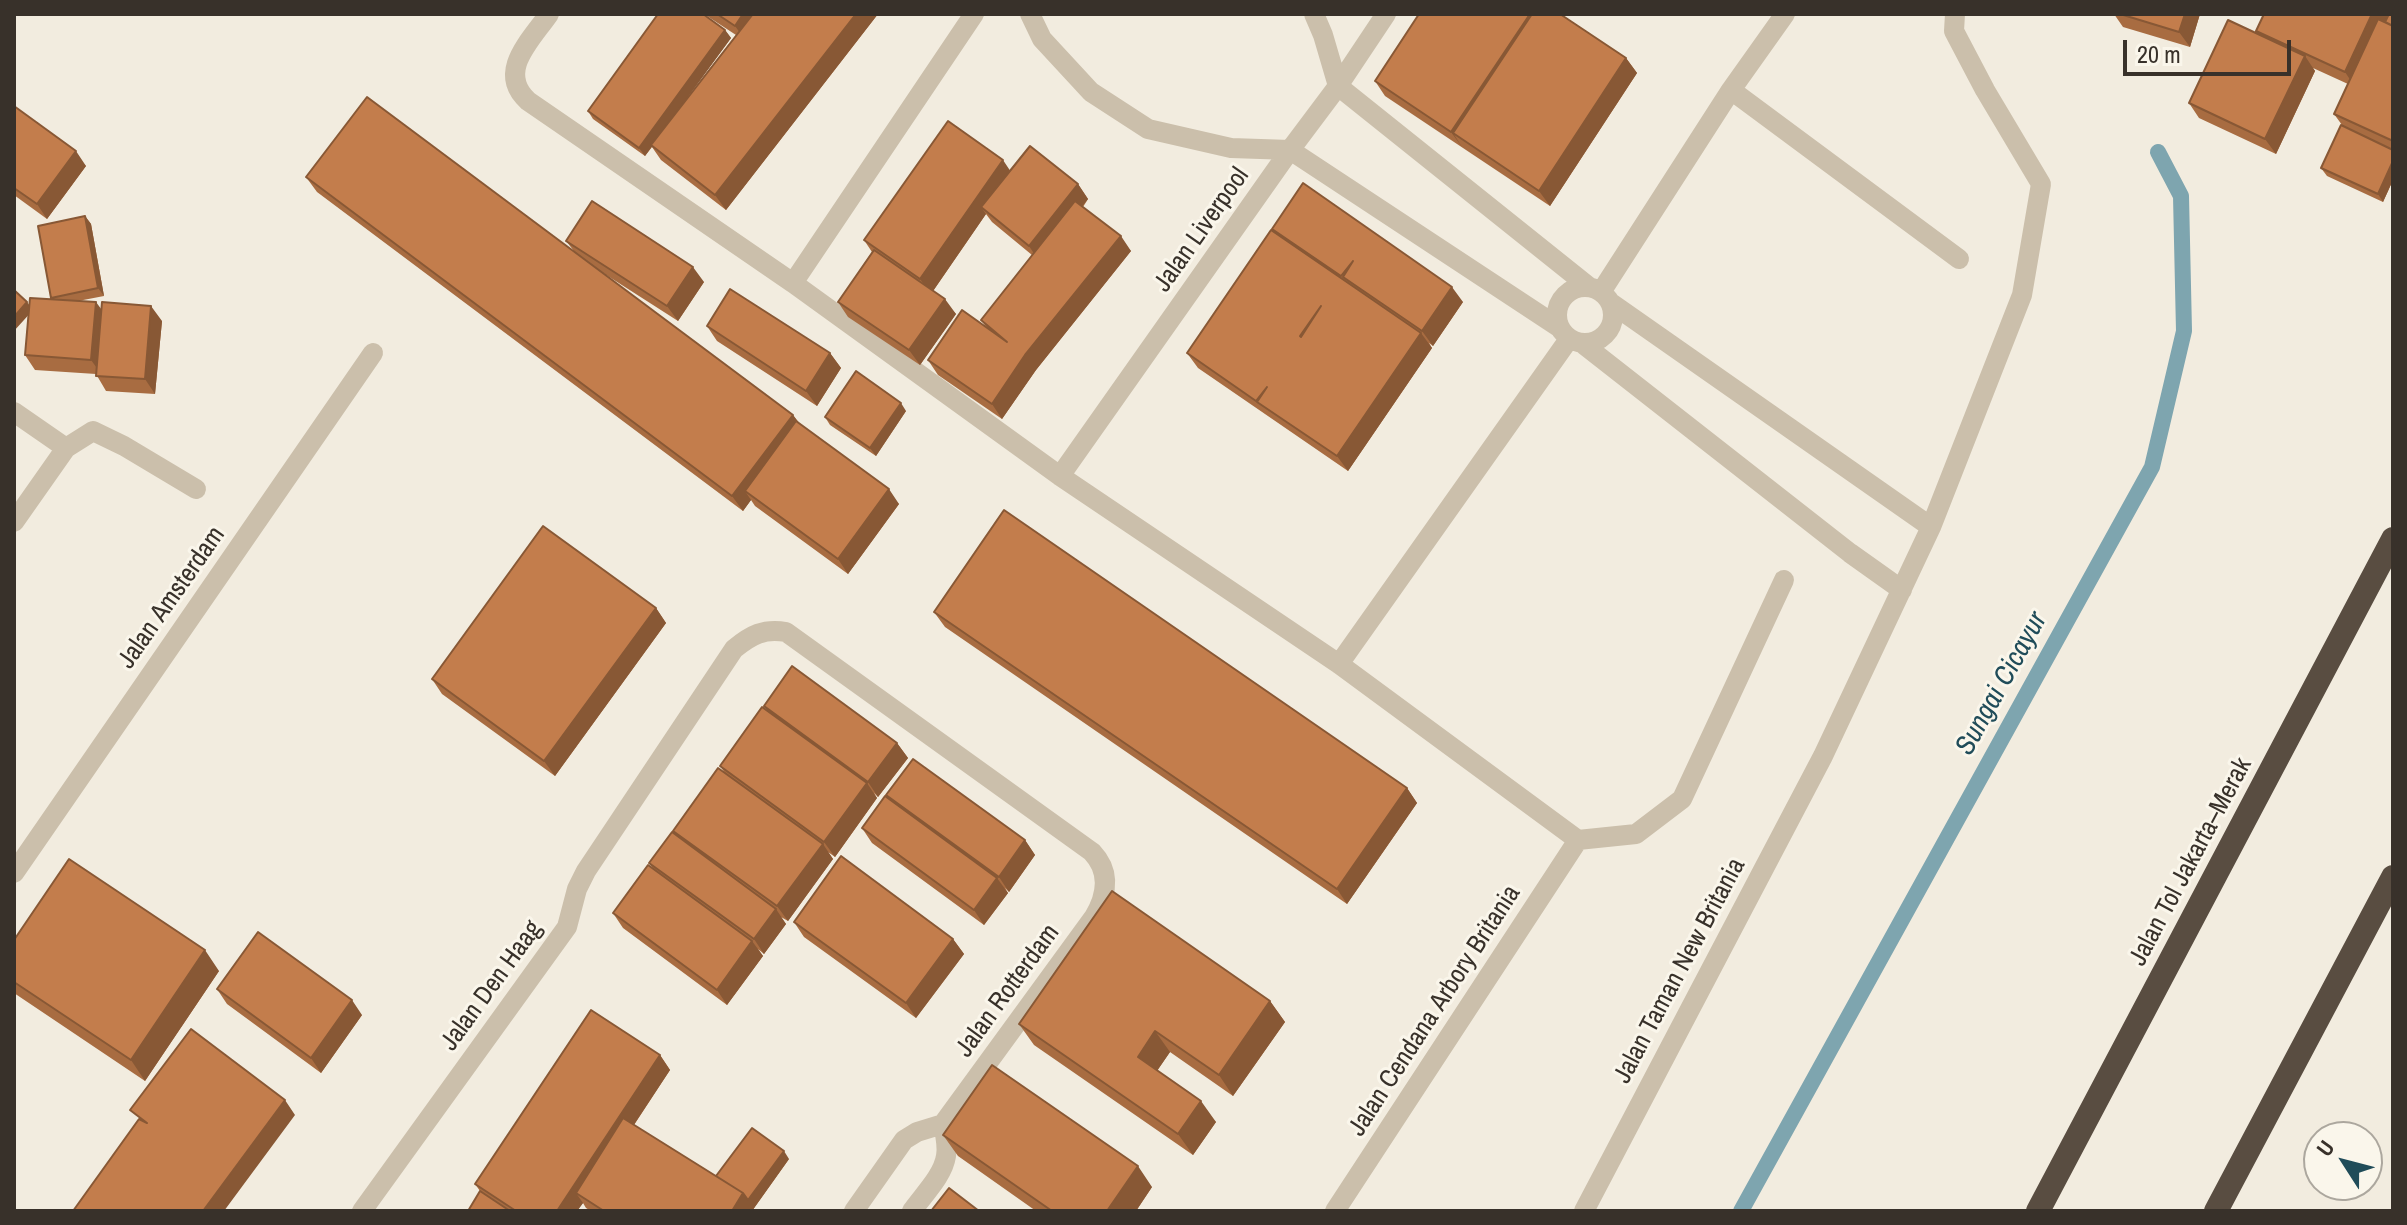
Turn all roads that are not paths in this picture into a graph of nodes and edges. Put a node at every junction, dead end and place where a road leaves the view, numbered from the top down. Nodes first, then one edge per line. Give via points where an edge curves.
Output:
1 (549, 14) edge
2 (974, 14) edge
3 (1030, 14) edge
4 (1314, 14) edge
5 (1386, 14) edge
6 (1785, 14) edge
7 (1955, 14) edge
8 (1338, 86) junction
9 (1731, 90) junction
10 (1290, 150) junction
11 (1959, 259) dead end
12 (793, 283) junction
13 (1600, 294) junction
14 (1570, 337) junction
15 (373, 353) dead end
16 (14, 412) edge
17 (66, 448) junction
18 (1060, 476) junction
19 (196, 489) dead end
20 (14, 522) edge
21 (1931, 527) junction
22 (2393, 539) edge
23 (1784, 580) dead end
24 (1902, 590) junction
25 (1339, 664) junction
26 (1578, 840) junction
27 (14, 873) edge
28 (2393, 877) edge
29 (1105, 884) joint
30 (943, 1124) junction
31 (362, 1211) edge
32 (854, 1211) edge
33 (912, 1211) edge
34 (1335, 1211) edge
35 (1584, 1211) edge
36 (2038, 1211) edge
37 (2216, 1211) edge

1 - 12 street via 517,60 515,82 521,95
2 - 12 street
3 - 10 street via 1042,39 1091,92 1148,129 1231,148
4 - 8 street
5 - 8 street, Jalan Liverpool
6 - 9 street
7 - 21 street, Jalan Taman New Britania via 1954,31 2041,184 2022,295
8 - 10 street, Jalan Liverpool
8 - 13 street
9 - 11 street
9 - 13 street
10 - 14 street
10 - 18 street, Jalan Liverpool
12 - 18 street
13 - 14 street via 1573,289 1561,299 1557,313
13 - 14 street via 1614,317 1609,332 1598,342
13 - 21 street
14 - 24 street
14 - 25 street
15 - 27 street, Jalan Amsterdam
16 - 17 street
17 - 19 street via 93,431
17 - 20 street
18 - 25 street
21 - 24 street, Jalan Taman New Britania
22 - 36 highway, Jalan Tol Jakarta–Merak
23 - 26 street via 1682,799 1636,834
24 - 35 street, Jalan Taman New Britania via 1823,756
25 - 26 street
26 - 34 street, Jalan Cendana Arbory Britania
28 - 37 highway
29 - 30 street, Jalan Rotterdam via 1094,917
29 - 31 street, Jalan Den Haag via 1104,867 1092,852 786,632 762,631 734,649 586,871 567,927
30 - 32 street via 904,1140
30 - 33 street via 946,1158

